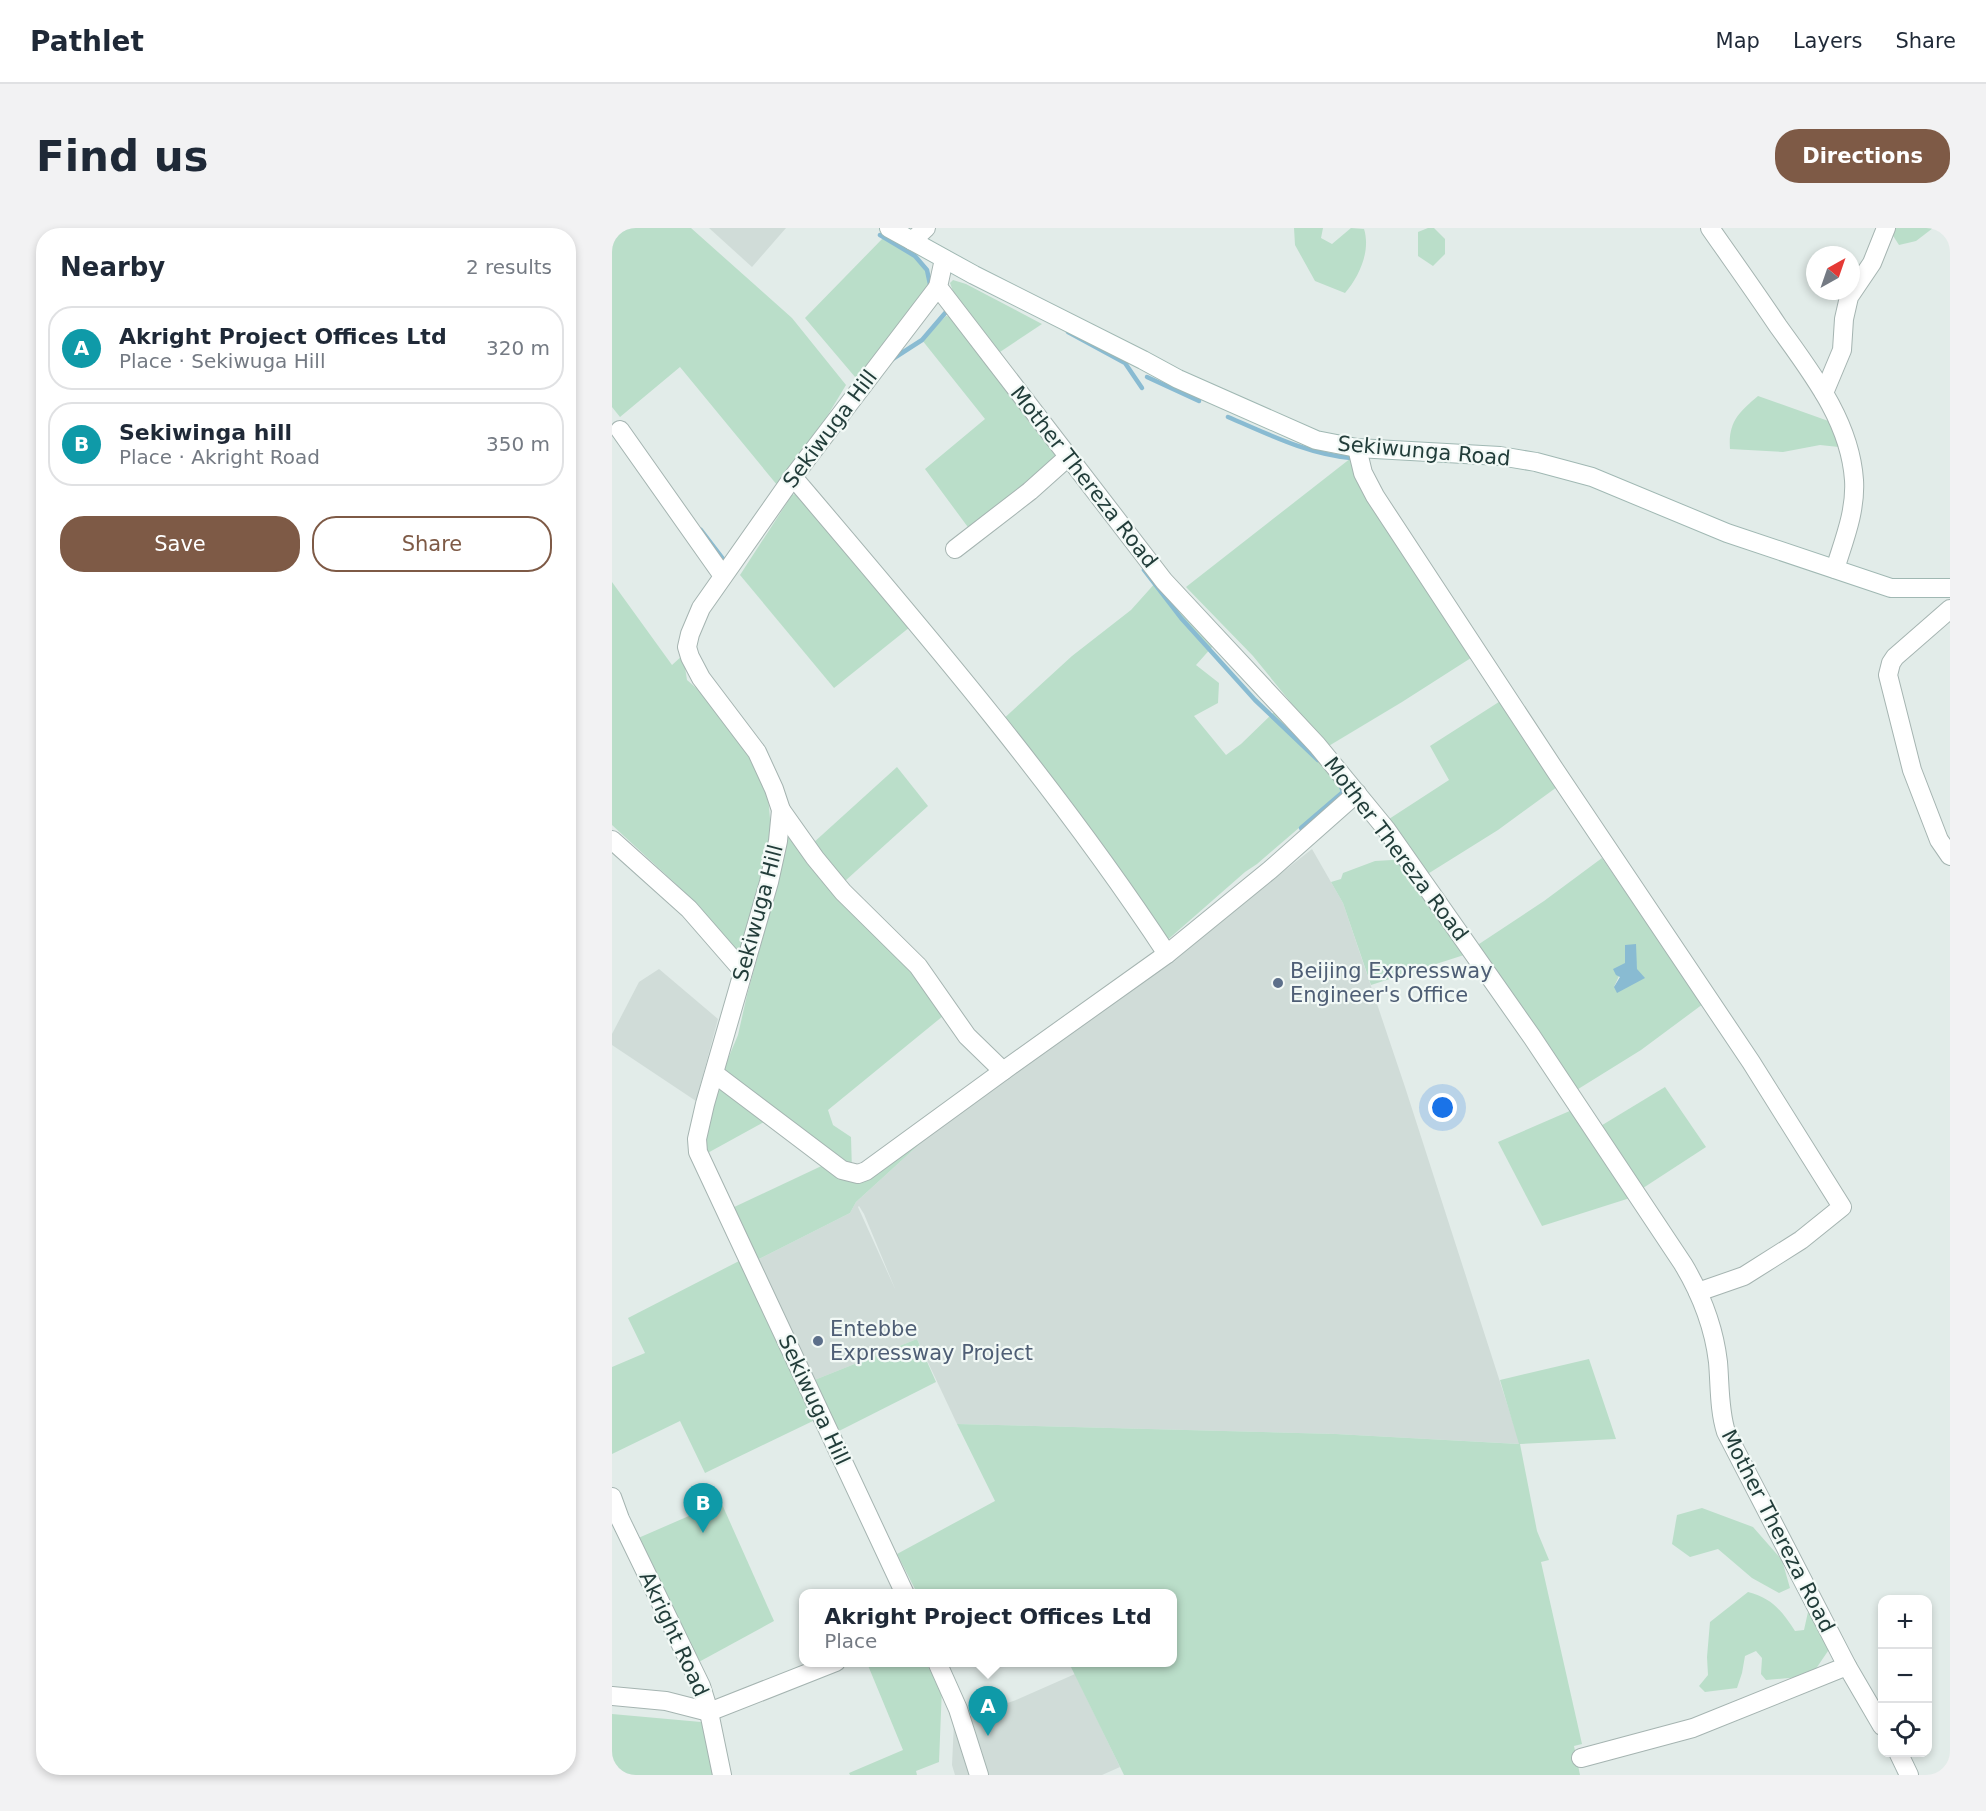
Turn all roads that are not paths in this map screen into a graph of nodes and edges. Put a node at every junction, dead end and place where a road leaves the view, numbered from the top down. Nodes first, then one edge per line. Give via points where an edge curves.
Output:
1 (889, 228) edge
2 (926, 228) edge
3 (1710, 228) edge
4 (1887, 228) edge
5 (912, 240) junction
6 (944, 259) junction
7 (938, 287) junction
8 (1824, 393) junction
9 (620, 430) dead end
10 (1357, 447) junction
11 (1068, 457) junction
12 (793, 477) junction
13 (955, 549) dead end
14 (1835, 569) junction
15 (723, 576) junction
16 (1950, 588) edge
17 (1950, 609) edge
18 (1357, 793) junction
19 (781, 810) junction
20 (612, 840) edge
21 (1950, 856) edge
22 (1167, 954) junction
23 (743, 972) junction
24 (1003, 1071) junction
25 (715, 1074) junction
26 (1698, 1292) junction
27 (612, 1497) edge
28 (903, 1589) edge
29 (1846, 1666) junction
30 (823, 1667) edge
31 (939, 1667) edge
32 (612, 1696) edge
33 (709, 1712) junction
34 (1878, 1719) edge
35 (1900, 1757) edge
36 (1581, 1758) dead end
37 (722, 1775) edge
38 (979, 1775) edge
39 (1909, 1775) edge

1 - 5 street, Sekiwunga Road
2 - 5 street
3 - 8 street
4 - 8 street via 1872,262 1849,297 1842,350
5 - 6 street, Sekiwunga Road
6 - 7 street
6 - 10 street, Sekiwunga Road via 1259,417 1316,440
7 - 11 street, Mother Thereza Road
7 - 12 street, Sekiwuga Hill
8 - 14 street via 1844,433 1854,482 1850,518
9 - 15 street
10 - 14 street, Sekiwunga Road via 1536,462 1592,477 1727,533
10 - 26 street via 1363,473 1375,496 1751,1062 1842,1207 1801,1240 1744,1276
11 - 13 street
11 - 18 street, Mother Thereza Road via 1164,581
12 - 15 street, Sekiwuga Hill
12 - 22 street via 992,716 1100,857
14 - 16 street, Sekiwunga Road via 1891,588
15 - 19 street, Sekiwuga Hill via 694,620 687,647 701,678 757,752
17 - 21 street via 1895,657 1888,675 1912,770 1939,840
18 - 22 street
18 - 26 street, Mother Thereza Road via 1532,1037
19 - 23 street, Sekiwuga Hill via 769,882
19 - 24 street via 814,858 918,966 967,1036
20 - 23 street via 689,909
22 - 24 street
23 - 25 street, Sekiwuga Hill
24 - 25 street via 858,1174 842,1170
25 - 28 street, Sekiwuga Hill via 697,1138 698,1152
26 - 29 street, Mother Thereza Road via 1717,1358 1726,1432
27 - 33 street, Akright Road via 701,1686
29 - 34 street, Mother Thereza Road
29 - 36 street via 1693,1728
30 - 33 street
31 - 38 street via 962,1718
32 - 33 street via 666,1701
33 - 37 street, Akright Road
35 - 39 street

